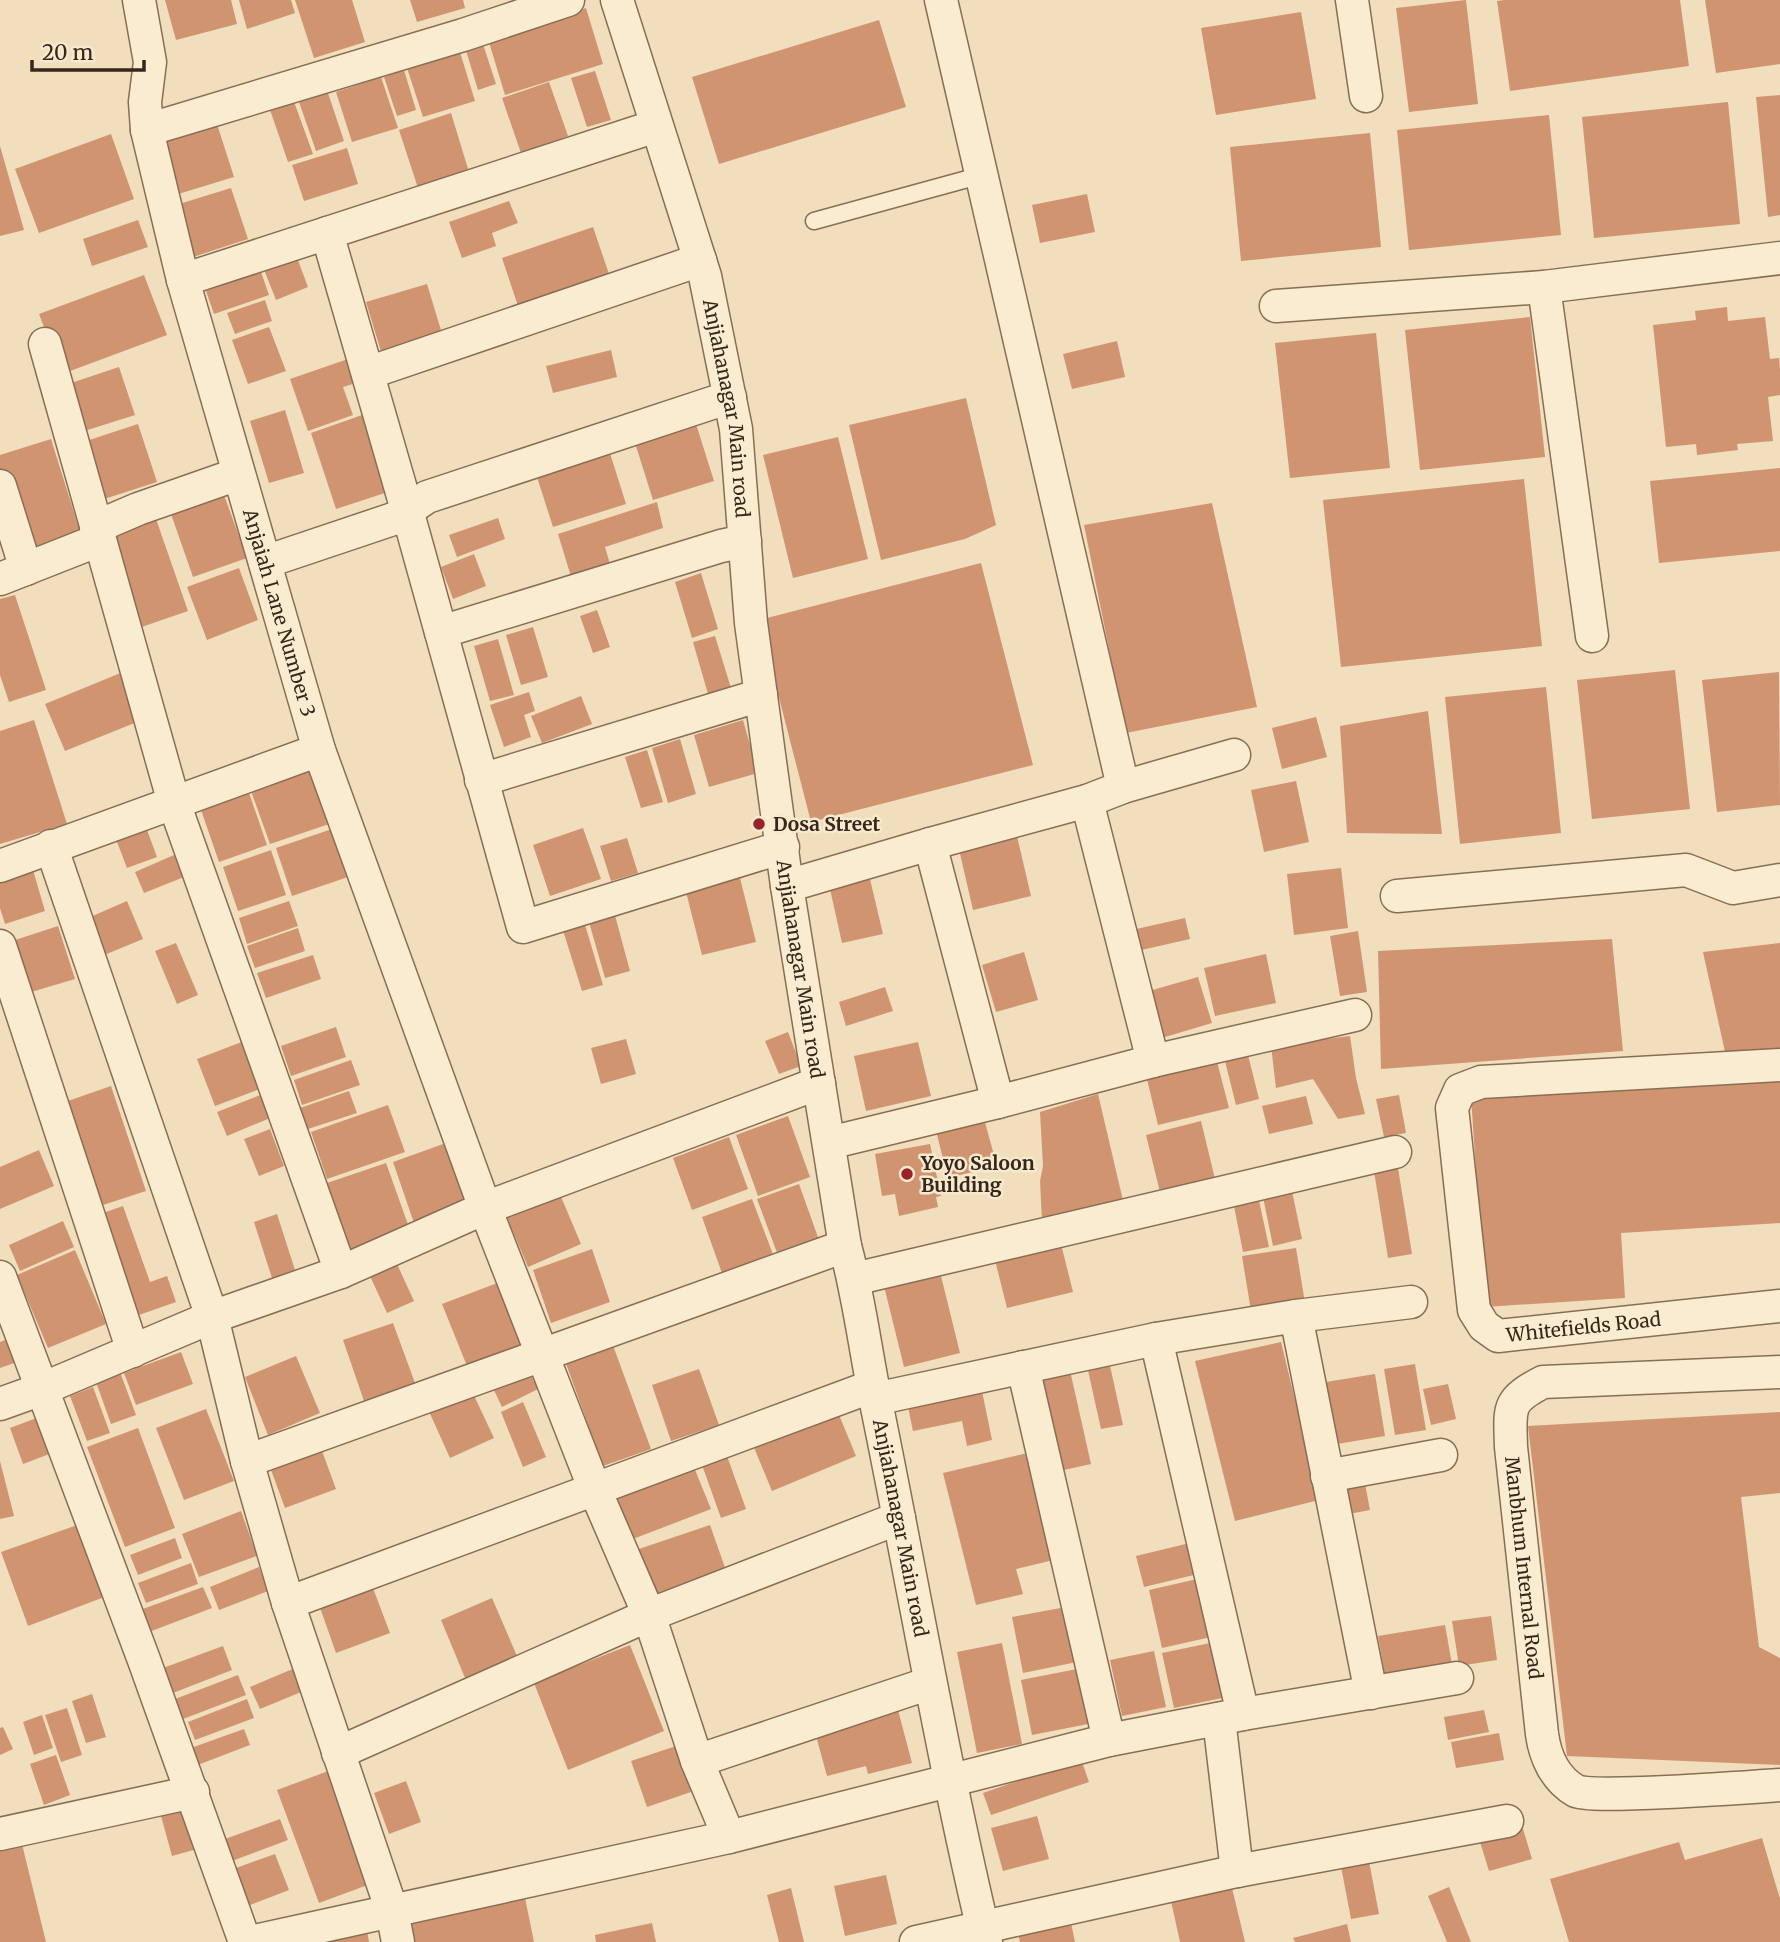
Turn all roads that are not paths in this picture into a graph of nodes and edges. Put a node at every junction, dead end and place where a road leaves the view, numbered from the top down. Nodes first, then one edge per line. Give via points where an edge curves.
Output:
1 (139, 0) edge
2 (568, 0) edge
3 (617, 0) edge
4 (941, 0) edge
5 (1352, 0) edge
6 (1366, 96) dead end
7 (656, 126) junction
8 (147, 130) junction
9 (982, 175) junction
10 (814, 221) dead end
11 (327, 233) junction
12 (1780, 258) edge
13 (700, 260) junction
14 (183, 280) junction
15 (1545, 287) junction
16 (1276, 306) dead end
17 (45, 344) dead end
18 (368, 373) junction
19 (730, 397) junction
20 (238, 474) junction
21 (0, 485) edge
22 (407, 510) junction
23 (98, 534) junction
24 (745, 541) junction
25 (265, 562) junction
26 (13, 574) edge
27 (440, 632) junction
28 (1592, 636) dead end
29 (761, 695) junction
30 (319, 750) junction
31 (1234, 755) dead end
32 (481, 780) junction
33 (1123, 787) junction
34 (1087, 801) junction
35 (174, 803) junction
36 (930, 844) junction
37 (51, 846) junction
38 (783, 847) junction
39 (0, 866) edge
40 (1780, 880) edge
41 (787, 886) junction
42 (1398, 896) dead end
43 (0, 946) edge
44 (1355, 1015) dead end
45 (1153, 1061) junction
46 (1780, 1065) edge
47 (819, 1083) junction
48 (998, 1102) junction
49 (829, 1143) junction
50 (1395, 1152) dead end
51 (485, 1208) junction
52 (845, 1246) junction
53 (341, 1272) junction
54 (0, 1277) edge
55 (855, 1279) junction
56 (1411, 1302) dead end
57 (1780, 1306) edge
58 (1296, 1316) junction
59 (212, 1317) junction
60 (1156, 1339) junction
61 (133, 1351) junction
62 (542, 1356) junction
63 (1023, 1367) junction
64 (1780, 1372) edge
65 (43, 1389) junction
66 (874, 1393) junction
67 (0, 1404) edge
68 (1441, 1455) dead end
69 (247, 1461) junction
70 (1327, 1476) junction
71 (595, 1490) junction
72 (900, 1518) junction
73 (288, 1603) junction
74 (649, 1615) junction
75 (1457, 1678) dead end
76 (930, 1683) junction
77 (1371, 1693) junction
78 (1231, 1717) junction
79 (1109, 1740) junction
80 (338, 1753) junction
81 (697, 1761) junction
82 (950, 1780) junction
83 (1780, 1785) edge
84 (193, 1792) junction
85 (1507, 1821) dead end
86 (0, 1834) edge
87 (729, 1837) junction
88 (1237, 1871) junction
89 (392, 1911) junction
90 (984, 1934) edge
91 (247, 1942) edge
92 (398, 1942) edge
93 (916, 1942) edge

1 - 8 street, Anjaiah Lane Number 3 via 150,62
2 - 8 street
3 - 7 street, Anjiahanagar Main road
4 - 9 street
5 - 6 street
7 - 11 street
7 - 13 street, Anjiahanagar Main road
8 - 14 street, Anjaiah Lane Number 3
9 - 10 lane
9 - 33 street
11 - 14 street
11 - 18 street
12 - 15 street
13 - 18 street
13 - 19 street, Anjiahanagar Main road
14 - 20 street, Anjaiah Lane Number 3
15 - 16 street
15 - 28 street
17 - 23 street
18 - 22 street
19 - 22 street via 427,497
19 - 24 street, Anjiahanagar Main road
20 - 23 street via 138,509
20 - 25 street, Anjaiah Lane Number 3
21 - 26 street
22 - 25 street
22 - 27 street
23 - 26 street
23 - 35 street
24 - 27 street
24 - 29 street, Anjiahanagar Main road
25 - 30 street, Anjaiah Lane Number 3
27 - 32 street
29 - 32 street
29 - 38 street, Anjiahanagar Main road
30 - 35 street
30 - 51 street, Anjaiah Lane Number 3
31 - 33 street
32 - 38 street via 523,927
33 - 34 street
34 - 36 street
34 - 45 street
35 - 37 street
35 - 53 street
36 - 41 street
36 - 48 street
37 - 39 street
37 - 59 street
38 - 41 street, Anjiahanagar Main road
40 - 42 street via 1733,888 1686,870
41 - 47 street, Anjiahanagar Main road
43 - 61 street
44 - 45 street
45 - 48 street
46 - 57 street, Whitefields Road via 1481,1082 1460,1090 1452,1108 1474,1310 1484,1326 1498,1336
47 - 49 street, Anjiahanagar Main road
47 - 51 street
48 - 49 street
49 - 52 street, Anjiahanagar Main road
50 - 55 street
51 - 53 street
51 - 62 street, Anjaiah Lane Number 3
52 - 55 street, Anjiahanagar Main road
52 - 62 street
53 - 59 street
54 - 65 street
55 - 66 street, Anjiahanagar Main road
56 - 58 street
58 - 60 street
58 - 70 street
59 - 61 street
59 - 69 street
60 - 63 street
60 - 78 street
61 - 65 street
62 - 69 street
62 - 71 street, Anjaiah Lane Number 3
63 - 66 street
63 - 79 street
64 - 83 street, Manbhum Internal Road via 1543,1382 1521,1394 1510,1411 1542,1734 1545,1753 1557,1774 1578,1793
65 - 67 street
65 - 84 street
66 - 71 street
66 - 72 street, Anjiahanagar Main road
68 - 70 street
69 - 73 street
70 - 77 street
71 - 73 street
71 - 74 street, Anjaiah Lane Number 3
72 - 74 street
72 - 76 street, Anjiahanagar Main road
73 - 80 street
74 - 80 street
74 - 81 street, Anjaiah Lane Number 3
75 - 77 street
76 - 81 street
76 - 82 street, Anjiahanagar Main road
77 - 78 street
78 - 79 street
78 - 88 street
79 - 82 street
80 - 89 street
81 - 87 street, Anjaiah Lane Number 3
82 - 87 street
82 - 90 street, Anjiahanagar Main road
84 - 86 street
84 - 91 street
85 - 88 street
87 - 89 street
88 - 90 street
89 - 91 street
89 - 92 street
90 - 93 street

